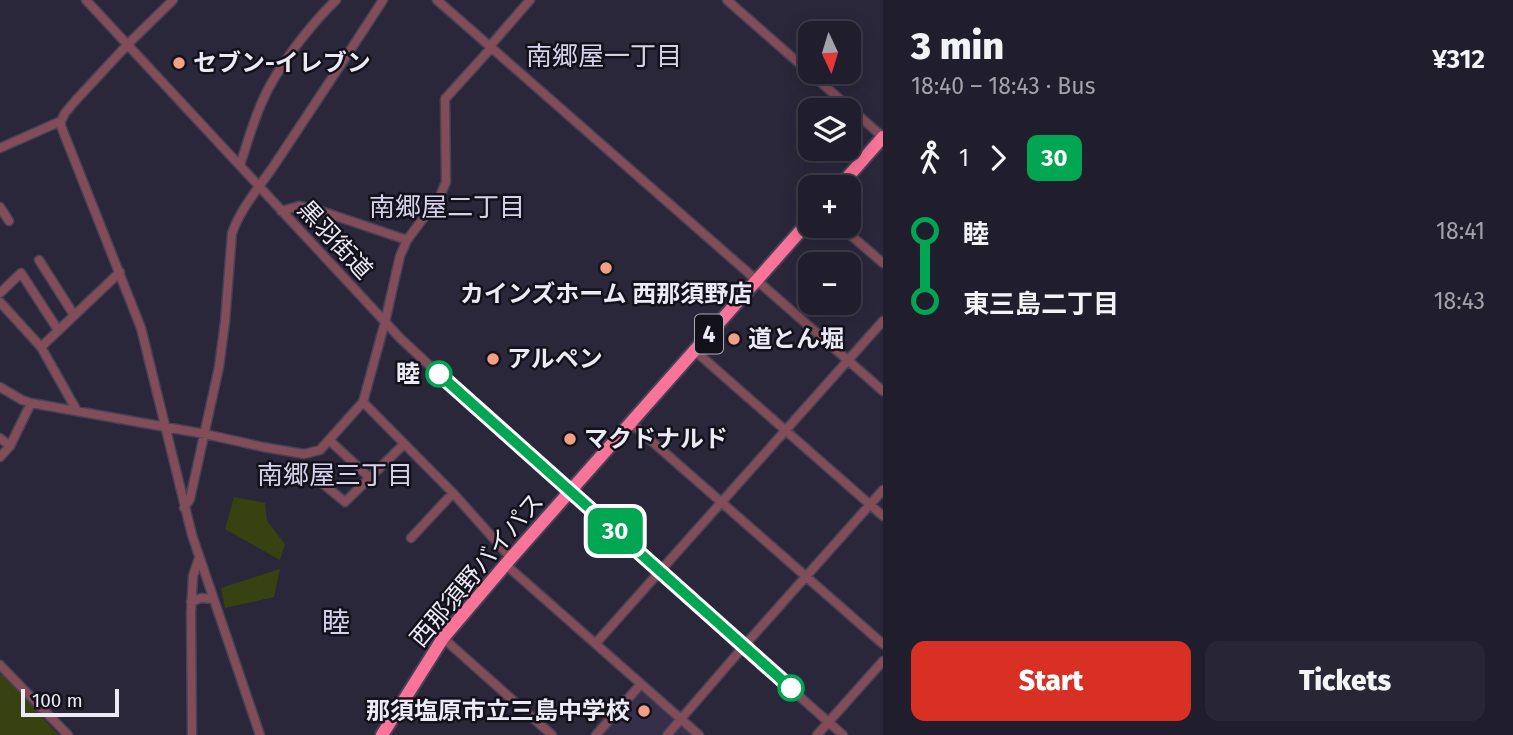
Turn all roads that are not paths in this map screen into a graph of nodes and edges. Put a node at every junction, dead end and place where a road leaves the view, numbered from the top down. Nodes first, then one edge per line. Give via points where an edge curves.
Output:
1 (86, 0) edge
2 (173, 0) edge
3 (336, 0) edge
4 (383, 0) edge
5 (437, 0) edge
6 (530, 0) edge
7 (727, 0) edge
8 (445, 3) edge
9 (128, 44) junction
10 (491, 47) junction
11 (61, 121) junction
12 (883, 137) edge
13 (0, 148) edge
14 (240, 165) junction
15 (850, 175) edge
16 (260, 188) junction
17 (0, 207) edge
18 (281, 211) junction
19 (9, 221) dead end
20 (798, 234) edge
21 (854, 238) edge
22 (407, 240) junction
23 (39, 260) dead end
24 (883, 263) edge
25 (120, 272) junction
26 (757, 280) junction
27 (0, 293) edge
28 (0, 302) edge
29 (74, 315) junction
30 (883, 321) edge
31 (385, 322) junction
32 (58, 330) junction
33 (41, 347) junction
34 (694, 350) junction
35 (848, 360) junction
36 (0, 387) edge
37 (883, 391) edge
38 (363, 402) junction
39 (31, 403) junction
40 (78, 411) junction
41 (631, 423) junction
42 (166, 426) junction
43 (785, 430) junction
44 (205, 434) junction
45 (0, 438) edge
46 (329, 440) junction
47 (404, 444) junction
48 (10, 446) junction
49 (0, 457) edge
50 (316, 478) dead end
51 (370, 478) junction
52 (883, 490) edge
53 (570, 492) junction
54 (453, 493) junction
55 (721, 501) junction
56 (870, 505) junction
57 (184, 508) junction
58 (883, 516) edge
59 (411, 538) dead end
60 (199, 558) junction
61 (508, 561) junction
62 (660, 571) junction
63 (807, 577) junction
64 (213, 599) junction
65 (191, 602) junction
66 (443, 638) junction
67 (596, 643) junction
68 (883, 644) edge
69 (744, 646) junction
70 (883, 661) edge
71 (1, 667) edge
72 (641, 684) junction
73 (681, 718) junction
74 (828, 722) junction
75 (380, 734) edge
76 (68, 735) edge
77 (192, 735) edge
78 (260, 735) edge
79 (552, 735) edge
80 (596, 735) edge
81 (667, 735) edge
82 (699, 735) edge
83 (817, 735) edge
84 (843, 735) edge

1 - 9 street, 黒羽街道
2 - 9 street
3 - 14 street via 299,42 271,84
4 - 16 street
5 - 8 street
6 - 10 street
7 - 12 street
8 - 10 street
9 - 11 street
9 - 14 street, 黒羽街道
10 - 22 street via 445,99 446,182
10 - 26 street
11 - 13 street
11 - 25 street
12 - 15 highway
14 - 16 street, 黒羽街道
16 - 18 street, 黒羽街道
16 - 44 street via 232,233 225,322
17 - 19 street
18 - 22 street via 299,206 318,210
18 - 31 street, 黒羽街道
20 - 26 highway, 西那須野バイパス / 4
21 - 24 street
22 - 31 street
23 - 29 street
25 - 29 street
25 - 42 street via 141,328
26 - 34 highway, 西那須野バイパス / 4
26 - 35 street
27 - 32 street via 22,273
28 - 33 street
29 - 32 street
30 - 35 street
31 - 38 street
31 - 53 street, 黒羽街道
32 - 33 street
33 - 40 street
34 - 41 highway, 西那須野バイパス / 4
34 - 43 street
35 - 37 street
35 - 43 street
36 - 39 street
38 - 46 street
38 - 47 street
39 - 40 street
39 - 48 street
40 - 42 street
41 - 53 highway, 西那須野バイパス / 4
41 - 55 street
42 - 44 street
42 - 57 street
43 - 55 street
43 - 56 street
44 - 46 street via 304,454 320,450
44 - 57 street
45 - 48 street
46 - 51 street
47 - 51 street
47 - 54 street
48 - 49 street
50 - 51 street via 345,502
52 - 56 street
53 - 61 highway, 西那須野バイパス / 4
53 - 62 street, 黒羽街道
54 - 59 street
54 - 61 street
55 - 62 street
55 - 63 street
56 - 58 street
56 - 63 street
57 - 60 street
60 - 64 street
60 - 65 street
61 - 66 highway, 西那須野バイパス / 4
61 - 67 street
62 - 67 street
62 - 69 street, 黒羽街道
63 - 68 street
63 - 69 street
64 - 65 street
64 - 78 street
65 - 77 street
66 - 75 highway, 西那須野バイパス / 4
66 - 79 street
67 - 72 street
69 - 73 street
69 - 74 street, 黒羽街道
70 - 74 street
71 - 76 street
72 - 73 street
72 - 80 street
73 - 81 street
73 - 82 street
74 - 83 street
74 - 84 street, 黒羽街道

